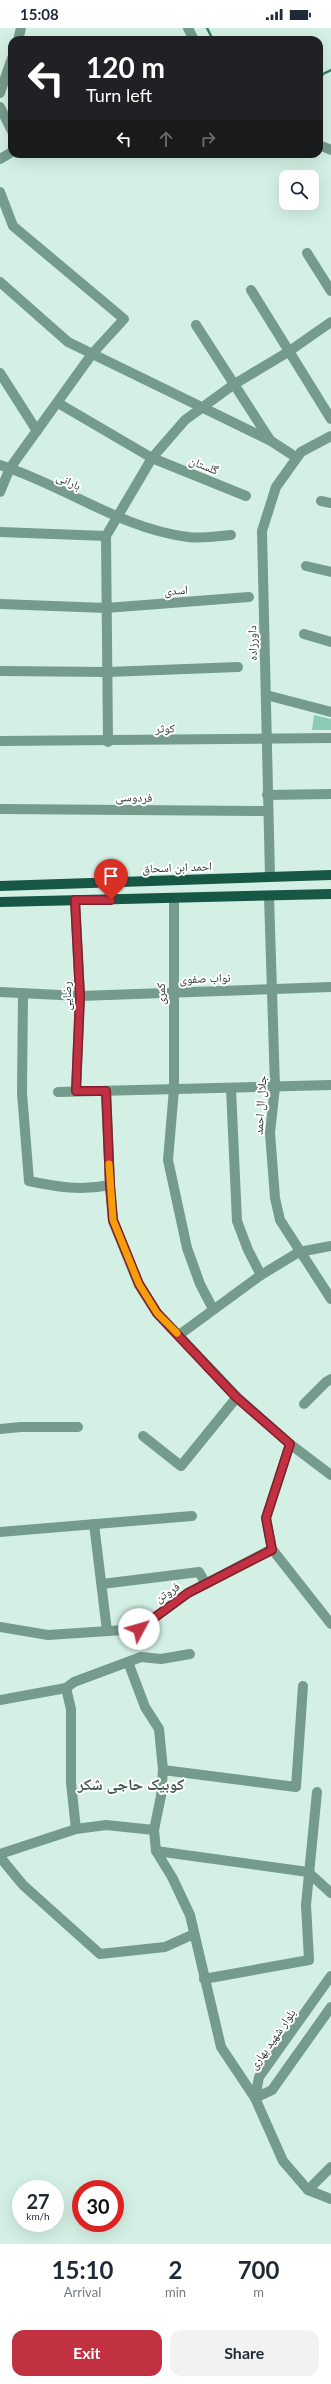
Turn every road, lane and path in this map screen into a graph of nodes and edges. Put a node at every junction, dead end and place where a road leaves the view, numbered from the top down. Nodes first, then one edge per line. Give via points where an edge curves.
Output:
1 (8, 70) edge
2 (0, 93) edge
3 (0, 107) edge
4 (8, 123) edge
5 (0, 192) edge
6 (307, 253) dead end
7 (0, 282) edge
8 (251, 290) dead end
9 (331, 292) edge
10 (331, 322) edge
11 (196, 325) dead end
12 (288, 352) junction
13 (92, 354) junction
14 (0, 373) edge
15 (233, 385) junction
16 (58, 403) junction
17 (202, 407) junction
18 (331, 419) edge
19 (37, 431) junction
20 (331, 436) edge
21 (271, 441) junction
22 (291, 454) dead end
23 (152, 458) junction
24 (5, 467) edge
25 (0, 492) edge
26 (246, 496) dead end
27 (118, 518) junction
28 (0, 532) edge
29 (231, 535) dead end
30 (106, 536) junction
31 (306, 566) dead end
32 (331, 572) edge
33 (249, 597) dead end
34 (0, 604) edge
35 (106, 608) junction
36 (304, 634) dead end
37 (331, 642) edge
38 (238, 667) dead end
39 (0, 672) edge
40 (108, 672) junction
41 (266, 695) junction
42 (331, 712) edge
43 (331, 738) edge
44 (266, 739) junction
45 (0, 741) edge
46 (108, 742) junction
47 (267, 794) junction
48 (331, 794) edge
49 (0, 809) edge
50 (268, 812) junction
51 (331, 875) edge
52 (270, 877) junction
53 (0, 886) edge
54 (331, 894) edge
55 (269, 896) junction
56 (174, 898) junction
57 (75, 900) junction
58 (0, 902) edge
59 (331, 987) edge
60 (273, 988) junction
61 (0, 992) edge
62 (173, 992) junction
63 (23, 993) junction
64 (80, 996) junction
65 (331, 1085) edge
66 (275, 1088) junction
67 (174, 1089) junction
68 (231, 1089) junction
69 (76, 1091) junction
70 (106, 1091) junction
71 (58, 1092) dead end
72 (110, 1185) junction
73 (331, 1246) edge
74 (299, 1252) junction
75 (261, 1275) junction
76 (331, 1299) edge
77 (213, 1309) junction
78 (179, 1335) junction
79 (331, 1379) edge
80 (236, 1397) junction
81 (304, 1404) dead end
82 (78, 1427) dead end
83 (0, 1429) edge
84 (143, 1436) dead end
85 (290, 1444) junction
86 (331, 1475) edge
87 (192, 1516) dead end
88 (94, 1524) junction
89 (0, 1532) edge
90 (272, 1550) junction
91 (102, 1584) junction
92 (206, 1584) junction
93 (331, 1624) edge
94 (0, 1627) edge
95 (107, 1631) junction
96 (190, 1654) dead end
97 (128, 1662) junction
98 (303, 1686) dead end
99 (66, 1688) junction
100 (0, 1700) edge
101 (163, 1770) junction
102 (317, 1792) dead end
103 (76, 1829) junction
104 (154, 1830) junction
105 (156, 1852) junction
106 (0, 1856) edge
107 (308, 1872) junction
108 (331, 1893) edge
109 (194, 1934) junction
110 (331, 1976) edge
111 (204, 1979) junction
112 (331, 2006) edge
113 (255, 2098) junction
114 (331, 2168) edge
115 (308, 2190) junction
116 (331, 2199) edge

1 - 2 street
3 - 4 street
5 - 13 street via 14,226 124,319
6 - 9 street
7 - 13 street via 68,342
8 - 12 street
10 - 12 street
11 - 15 street
12 - 15 street
12 - 18 street
13 - 16 street
13 - 17 street
14 - 19 street
15 - 17 street
15 - 21 street
16 - 19 street
16 - 23 street, گلستان
17 - 21 street
17 - 23 street via 185,420
19 - 24 street
20 - 41 street, داورزاده via 302,452 276,487 262,531
21 - 22 street
23 - 26 street, گلستان
23 - 27 street
24 - 25 street
24 - 27 street, بارانی
27 - 29 street, بارانی via 189,538
27 - 30 street
28 - 30 street
30 - 35 street
31 - 32 street
33 - 35 street, اسدی
34 - 35 street, اسدی
35 - 40 street
36 - 37 street
38 - 40 street
39 - 40 street
40 - 46 street
41 - 42 street
41 - 44 street, داورزاده
43 - 44 street, کوثر
44 - 46 street, کوثر
44 - 47 street, داورزاده
45 - 46 street, کوثر
47 - 48 street
47 - 50 street, داورزاده
49 - 50 street, فردوسی
50 - 52 street, داورزاده
51 - 52 main road, احمد ابن اسحاق
52 - 53 main road, احمد ابن اسحاق
54 - 55 main road
55 - 56 main road
55 - 60 street, جلال ال احمد
56 - 57 main road
56 - 62 street, کمری
57 - 58 main road
57 - 64 street, رضایی
59 - 60 street, نواب صفوی
60 - 62 street, نواب صفوی
60 - 66 street, جلال ال احمد
61 - 63 street, نواب صفوی
62 - 64 street, نواب صفوی
62 - 67 street, کمری
63 - 64 street, نواب صفوی
63 - 72 street via 22,1093 29,1181 63,1189 93,1189
64 - 69 street, رضایی
65 - 66 street
66 - 68 street
66 - 74 street, جلال ال احمد via 270,1133 275,1198 280,1220
67 - 68 street
67 - 70 street
67 - 77 street, کمری via 168,1160 187,1248 200,1284
68 - 75 street via 237,1221
69 - 70 street
69 - 71 street
70 - 72 street
72 - 78 street via 113,1220 139,1284 157,1313
73 - 74 street
74 - 75 street
74 - 76 street, جلال ال احمد
75 - 77 street
77 - 78 street
78 - 80 street
79 - 81 street
80 - 84 street via 181,1466
80 - 85 street
82 - 83 street
85 - 86 street
85 - 90 street via 266,1518
87 - 88 street
88 - 89 street
88 - 91 street
90 - 92 street, فروتن
90 - 93 street
91 - 92 street via 199,1572
91 - 95 street
92 - 95 street, فروتن via 188,1593 139,1629
94 - 95 street, فروتن via 48,1635
96 - 97 street via 161,1659 141,1657
97 - 99 street via 74,1682
97 - 101 street via 145,1707 159,1729
98 - 101 street via 296,1787
99 - 100 street
99 - 103 street via 71,1709 71,1783
101 - 104 street
102 - 107 street
103 - 104 street via 106,1825
103 - 106 street
104 - 105 street
105 - 107 street
105 - 109 street via 172,1877 190,1916
106 - 109 street via 23,1885 100,1954 165,1947
107 - 108 street
107 - 111 street via 306,1905 309,1960
109 - 111 street
110 - 113 street, بلوار شهید بهاری via 259,2077
111 - 113 street via 221,2047
112 - 113 street via 272,2090
113 - 115 street via 282,2161
114 - 115 street
115 - 116 street

